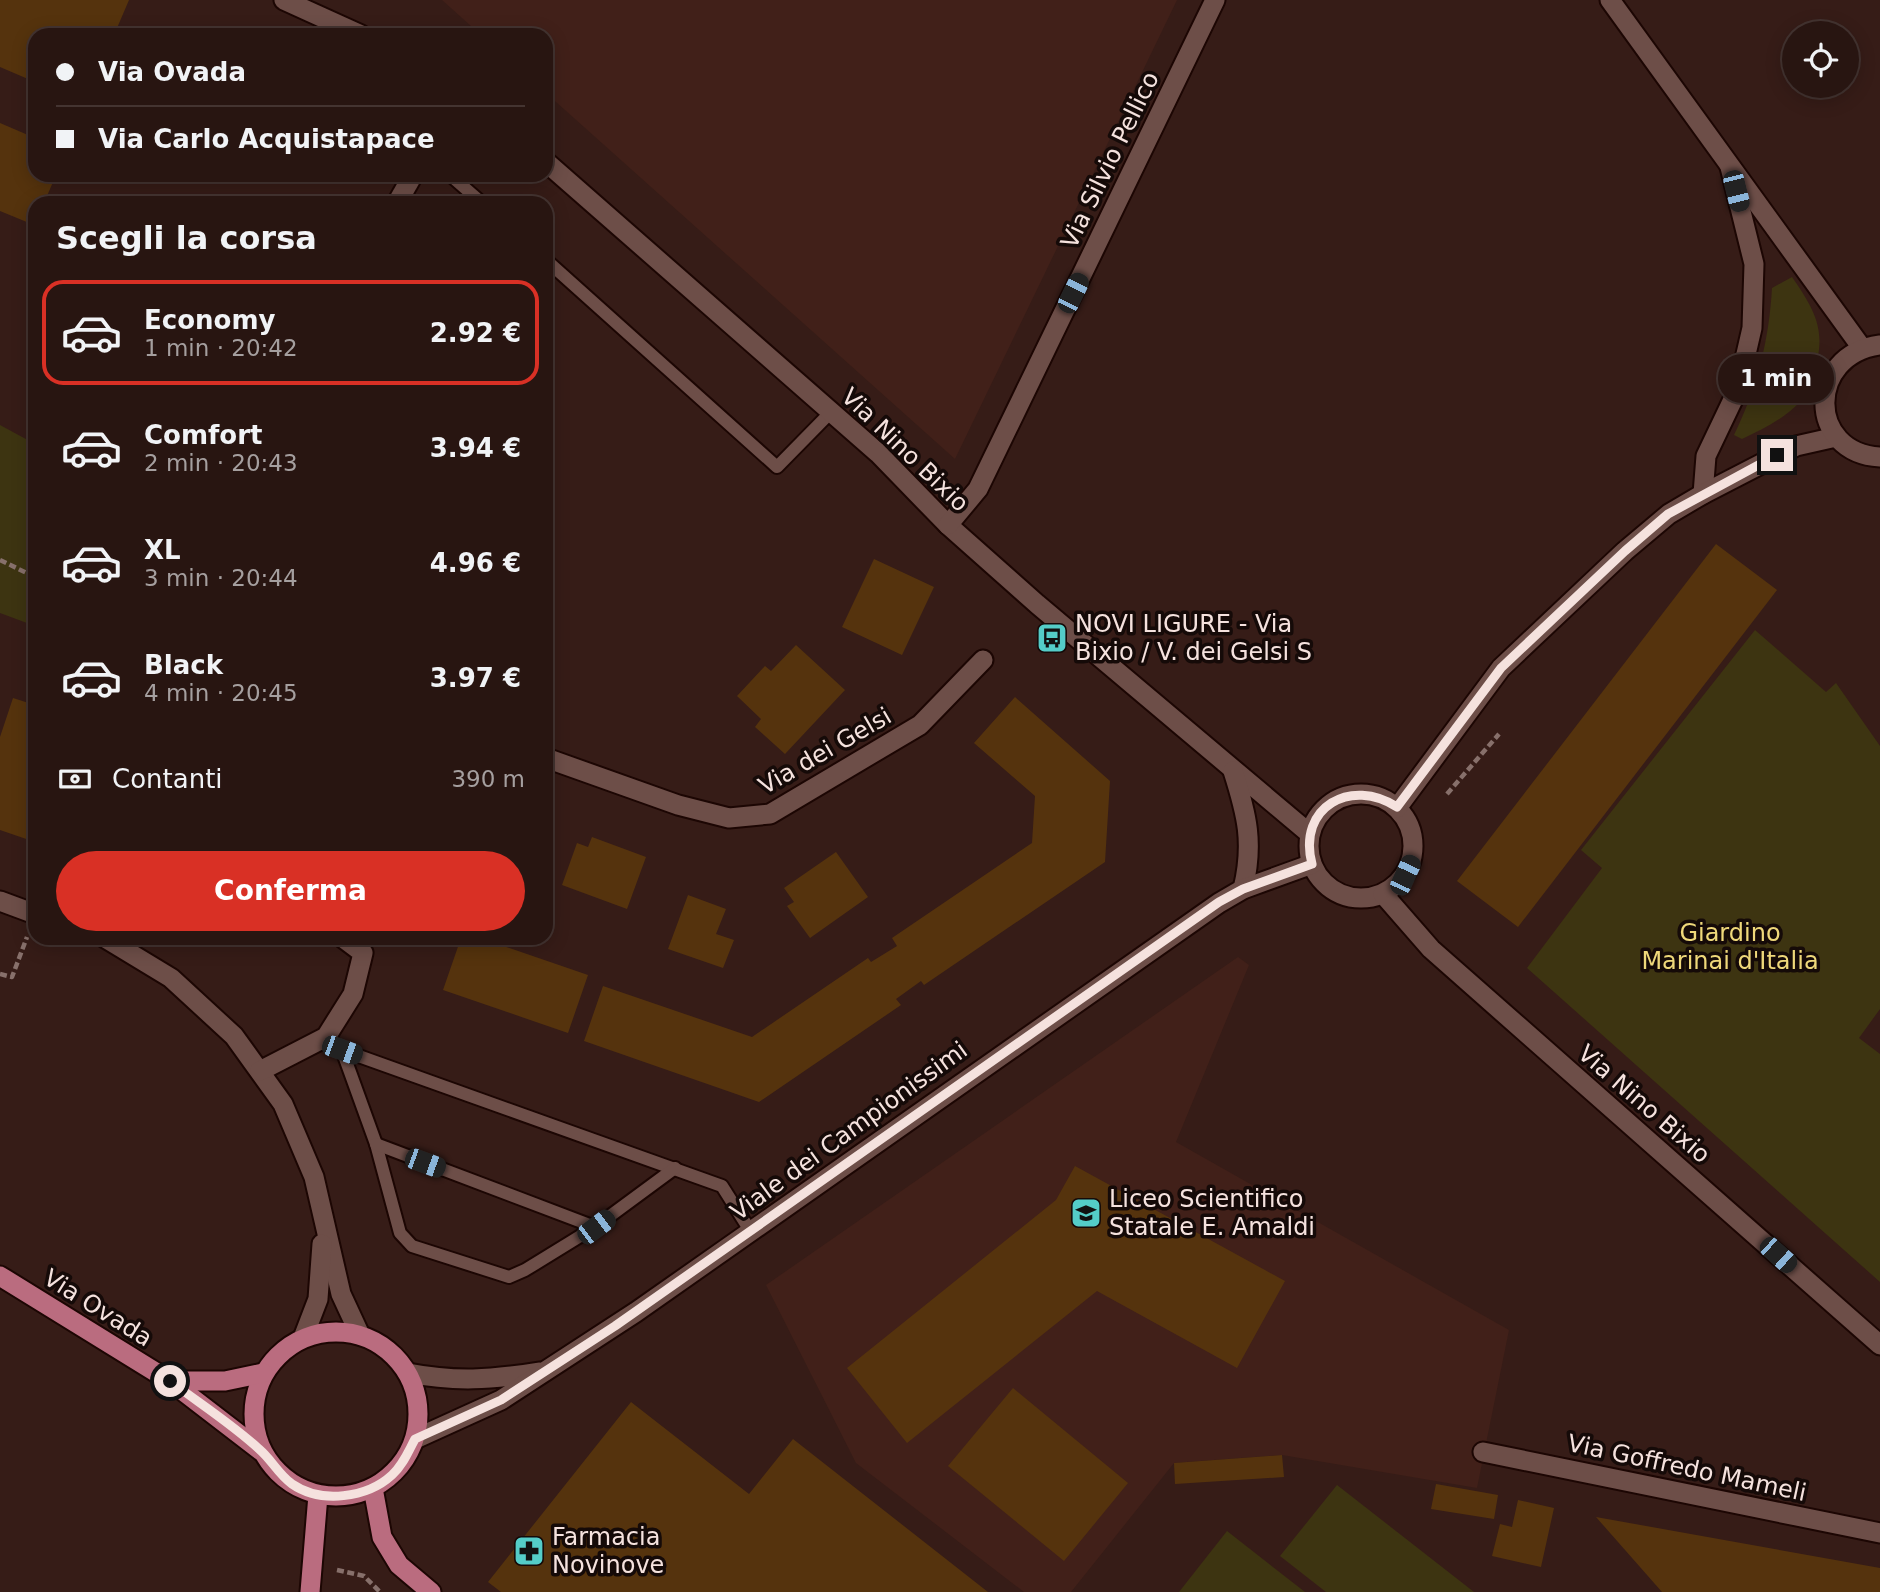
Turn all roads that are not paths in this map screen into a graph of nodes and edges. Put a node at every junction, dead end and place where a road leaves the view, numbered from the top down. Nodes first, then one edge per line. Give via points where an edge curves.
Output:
1 (284, 0) edge
2 (1215, 0) edge
3 (1610, 0) edge
4 (346, 28) edge
5 (1730, 166) junction
6 (553, 168) edge
7 (458, 182) edge
8 (474, 196) edge
9 (553, 266) edge
10 (1871, 346) edge
11 (831, 412) junction
12 (1836, 437) junction
13 (1880, 457) edge
14 (1703, 494) junction
15 (948, 525) junction
16 (983, 660) dead end
17 (553, 760) edge
18 (1233, 770) junction
19 (1397, 807) junction
20 (1310, 834) junction
21 (1312, 864) junction
22 (1243, 889) junction
23 (1383, 894) junction
24 (0, 901) edge
25 (28, 911) edge
26 (120, 945) edge
27 (352, 945) edge
28 (326, 1037) junction
29 (342, 1050) junction
30 (260, 1071) junction
31 (376, 1144) junction
32 (676, 1168) junction
33 (323, 1225) junction
34 (596, 1227) junction
35 (751, 1232) junction
36 (0, 1276) edge
37 (360, 1335) junction
38 (303, 1338) junction
39 (1880, 1345) edge
40 (550, 1370) junction
41 (264, 1373) junction
42 (408, 1373) junction
43 (170, 1381) junction
44 (415, 1439) junction
45 (261, 1451) junction
46 (1483, 1452) dead end
47 (373, 1488) junction
48 (318, 1495) junction
49 (1880, 1533) edge
50 (310, 1592) edge
51 (431, 1592) edge

1 - 4 street
2 - 15 street, Via Silvio Pellico via 978,488
3 - 5 street
5 - 10 street
5 - 14 street via 1754,264 1752,328 1738,389 1706,456
6 - 11 street, Via Nino Bixio
7 - 8 lane
9 - 11 lane via 777,467
10 - 12 street via 1843,358 1830,376 1824,396 1826,418
11 - 15 street, Via Nino Bixio
12 - 13 street via 1850,449
12 - 14 street via 1796,446
14 - 19 street via 1668,514 1625,551 1501,668
15 - 18 street, Via Nino Bixio
16 - 17 street, Via dei Gelsi via 920,725 770,814 729,818
18 - 20 street, Via Nino Bixio
18 - 22 street via 1248,819 1250,860
19 - 20 street via 1382,797 1346,795 1323,810
19 - 23 street via 1413,833 1413,855 1405,875
20 - 21 street
21 - 22 street, Viale dei Campionissimi
21 - 23 street via 1323,882 1340,894 1362,899
22 - 35 street, Viale dei Campionissimi via 1005,1050
23 - 39 street, Via Nino Bixio via 1431,949
24 - 25 street
26 - 30 street via 171,978 234,1036
27 - 28 street via 363,953 353,994
28 - 29 lane
28 - 30 street
29 - 31 lane
29 - 32 lane
30 - 33 street via 283,1104 299,1140 314,1177
31 - 34 lane
31 - 34 lane via 400,1233 412,1246 509,1277
32 - 34 lane
32 - 35 lane via 722,1186
33 - 37 street via 341,1294
33 - 38 street via 318,1299
35 - 40 street, Viale dei Campionissimi
36 - 43 main road, Via Ovada
37 - 38 main road via 332,1331
37 - 42 main road via 388,1349
38 - 41 main road via 281,1352
40 - 42 street via 451,1381
40 - 44 street, Viale dei Campionissimi via 501,1400
41 - 43 main road via 225,1381
41 - 45 main road via 254,1398 253,1425
42 - 44 main road via 416,1394
43 - 45 main road, Via Ovada
44 - 47 main road via 398,1467
45 - 48 main road via 275,1471
46 - 49 street, Via Goffredo Mameli
47 - 48 main road via 346,1496
47 - 51 main road via 383,1537 399,1564
48 - 50 main road

